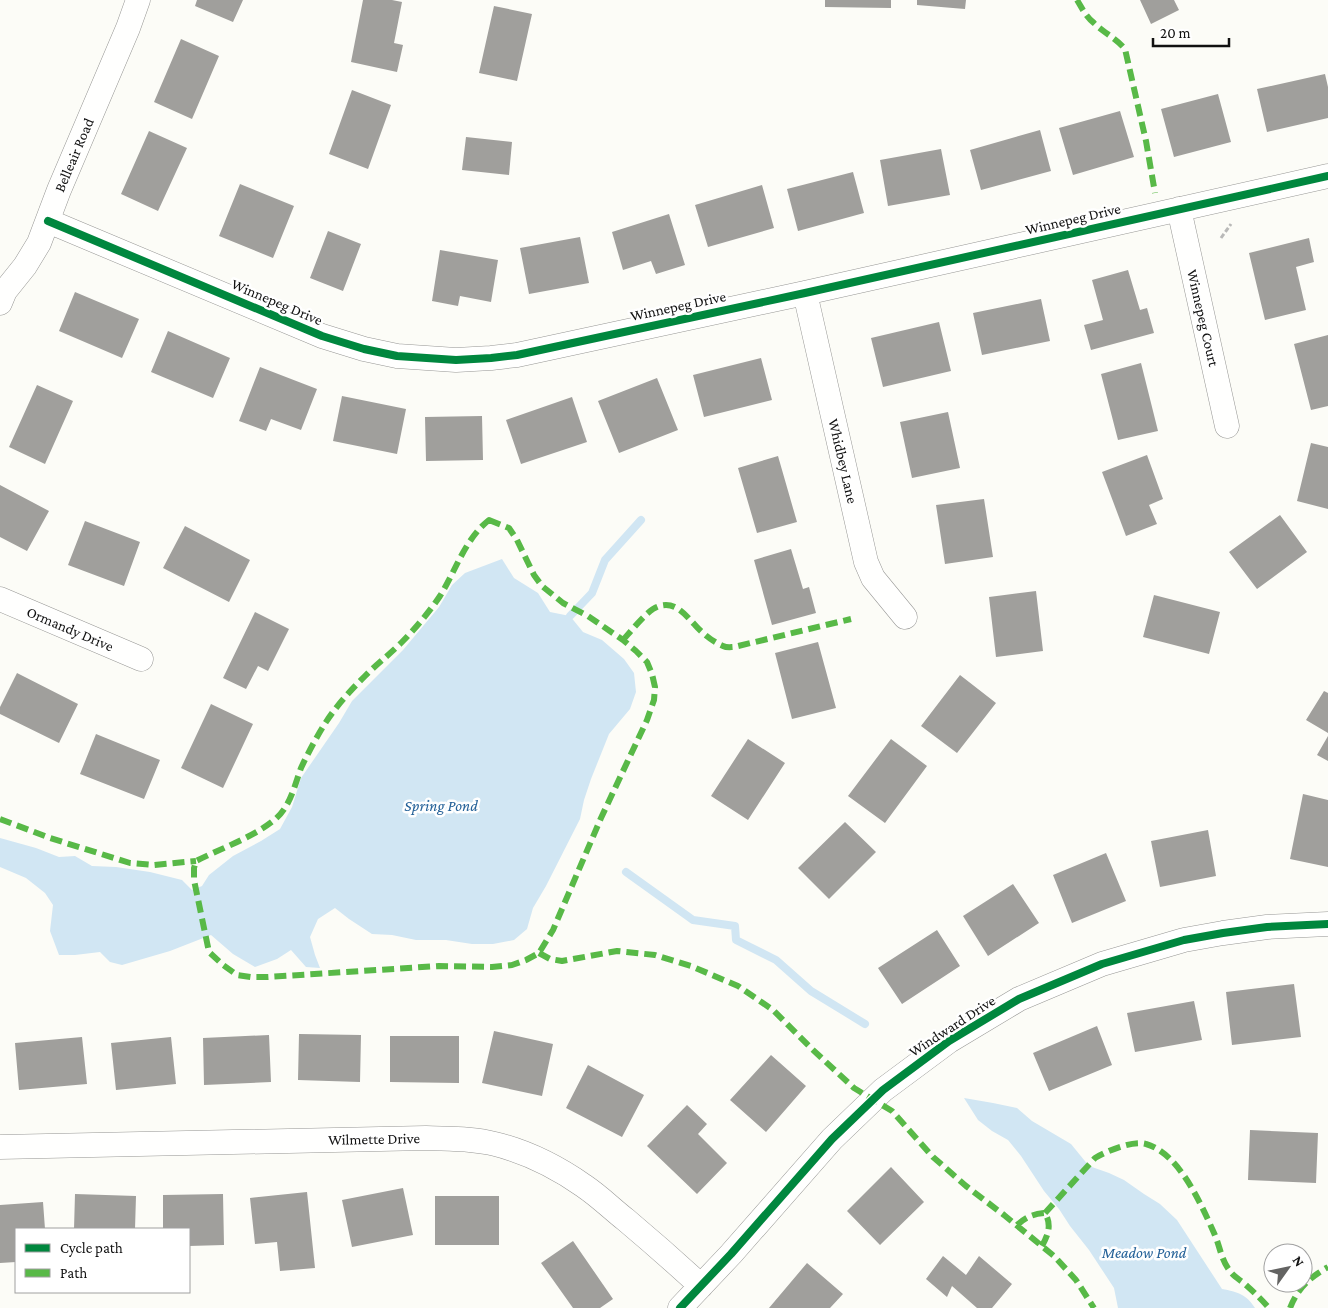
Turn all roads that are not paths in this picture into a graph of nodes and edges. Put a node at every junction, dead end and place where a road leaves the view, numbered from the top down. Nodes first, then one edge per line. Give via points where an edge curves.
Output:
1 (138, 0) edge
2 (1328, 176) edge
3 (1178, 209) junction
4 (48, 221) junction
5 (805, 293) junction
6 (0, 304) edge
7 (1227, 426) dead end
8 (0, 599) edge
9 (905, 616) dead end
10 (141, 659) dead end
11 (1328, 924) edge
12 (0, 1147) edge
13 (701, 1286) junction
14 (680, 1308) edge

1 - 4 street, Belleair Road
2 - 3 street, Winnepeg Drive
3 - 5 street, Winnepeg Drive
3 - 7 street, Winnepeg Court
4 - 5 street, Winnepeg Drive via 322,336 364,350 397,356 456,360 517,355
4 - 6 street, Belleair Road via 39,243 5,291
5 - 9 street, Whidbey Lane via 866,562 874,578
8 - 10 street, Ormandy Drive
11 - 13 street, Windward Drive via 1267,927 1184,940 1102,964 1019,1000 949,1041 883,1090 832,1139
12 - 13 street, Wilmette Drive via 426,1138 492,1143 538,1159 586,1187
13 - 14 street, Windward Drive

